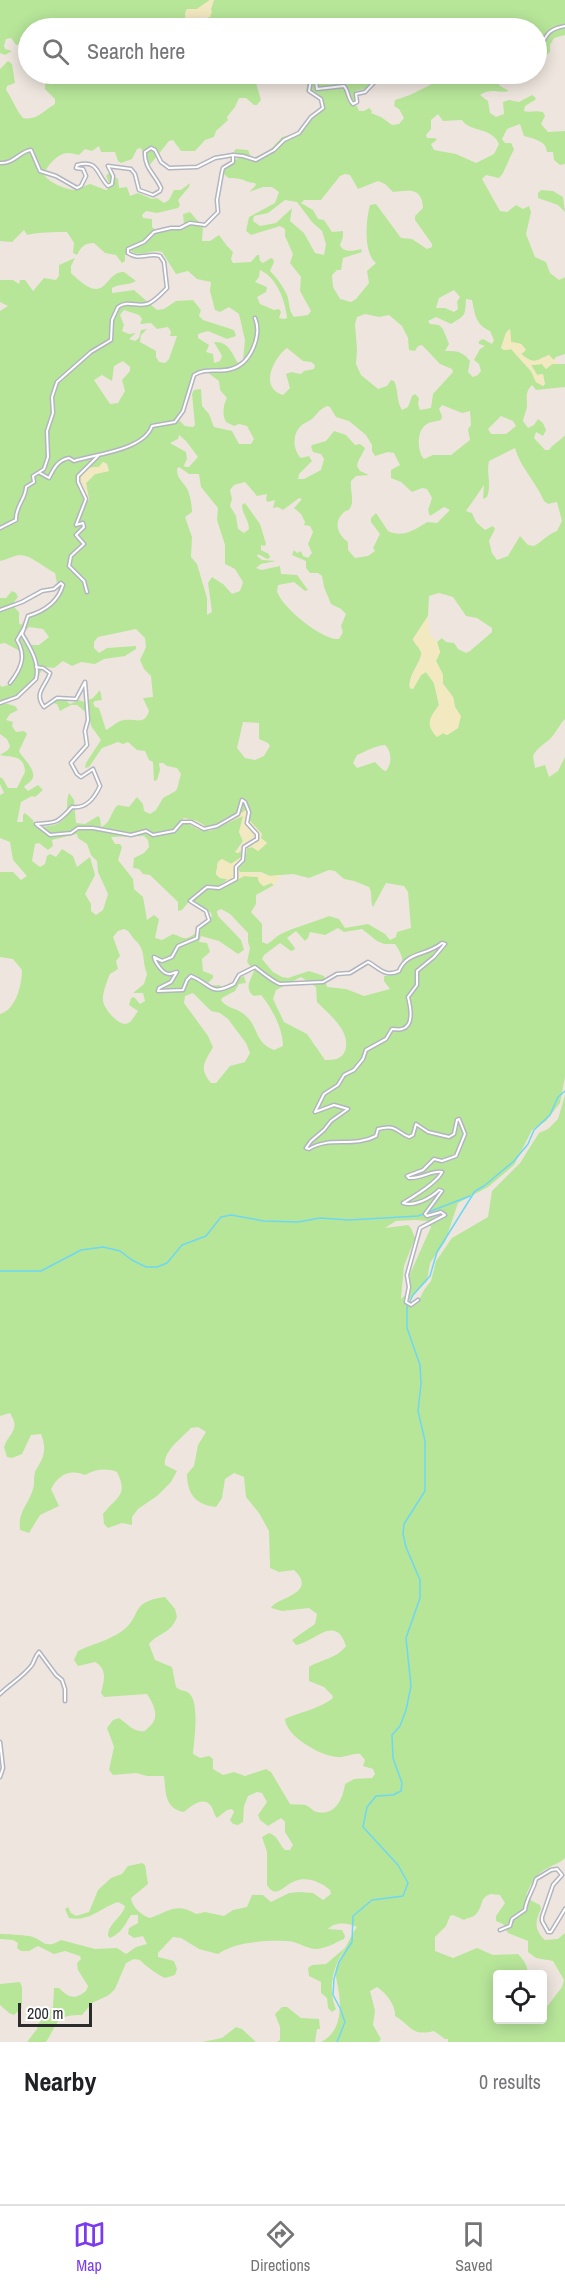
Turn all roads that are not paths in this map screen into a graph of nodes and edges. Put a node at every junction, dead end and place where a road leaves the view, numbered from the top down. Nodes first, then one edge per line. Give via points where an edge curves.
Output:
1 (565, 26) edge
2 (547, 33) edge
3 (310, 84) edge
4 (316, 84) edge
5 (373, 84) edge
6 (233, 155) junction
7 (0, 163) edge
8 (255, 318) dead end
9 (99, 454) junction
10 (40, 473) junction
11 (0, 528) edge
12 (87, 592) dead end
13 (0, 610) edge
14 (27, 624) junction
15 (36, 667) junction
16 (10, 683) dead end
17 (0, 703) edge
18 (418, 1300) dead end
19 (0, 1694) edge
20 (65, 1701) dead end
21 (0, 1742) edge
22 (0, 1777) edge
23 (565, 1909) edge
24 (500, 1930) dead end

1 - 2 street
3 - 6 street via 309,91 321,99 323,106 299,133 256,160
4 - 5 street via 317,89 344,86 353,104 357,102 356,94
6 - 7 street via 197,167 169,168 151,148 145,152 146,162 161,188 153,195 139,190 134,172 127,167 108,166 113,178 108,186 92,164 77,165 86,176 76,188 40,171 31,150
6 - 10 street via 233,162 223,168 218,212 207,223 154,232 128,249 135,257 160,256 168,286 151,302 118,307 112,320 111,340 60,377 52,397 47,462
8 - 9 street via 257,336 246,357 233,369 206,369 194,375 183,411 175,422 152,426 133,445
9 - 10 street via 75,461 65,459 55,466 49,478
9 - 12 street via 78,476 86,499 75,525 84,526 75,535 84,544 71,556 69,566 84,580
10 - 11 street via 26,487 16,520
13 - 14 street via 62,583 59,596 45,609 28,616
14 - 15 street via 22,634 30,645
14 - 16 street via 17,640 23,650 20,670
15 - 17 street via 36,679 27,689 17,698
15 - 18 street via 50,673 39,694 44,707 57,698 76,699 85,682 87,744 71,763 81,777 93,769 100,786 84,807 72,807 61,820 51,824 36,824 50,835 92,828 131,835 146,831 153,835 174,831 184,822 207,829 235,817 243,800 249,810 247,824 257,839 244,847 236,879 219,888 207,887 190,901 206,911 209,920 198,928 197,938 178,946 172,957 162,961 154,957 166,973 177,972 158,991 183,990 192,976 219,991 255,967 279,984 323,982 368,962 380,972 394,973 406,960 444,943 417,971 417,985 408,997 411,1013 406,1027 392,1029 386,1038 366,1050 354,1070 324,1094 315,1112 334,1105 348,1109 331,1120 306,1148 322,1142 369,1139 382,1128 398,1129 409,1137 416,1124 428,1132 449,1137 459,1119 465,1134 456,1156 442,1161 434,1159 423,1170 407,1176 442,1173 403,1203 414,1205 441,1191 425,1214 445,1215 420,1228 408,1274 406,1302 411,1305
19 - 20 street via 33,1664 39,1652 62,1680
21 - 22 street
23 - 24 street via 550,1933 542,1917 553,1885 562,1875 557,1869 551,1870 536,1879 525,1910 512,1919 510,1926

